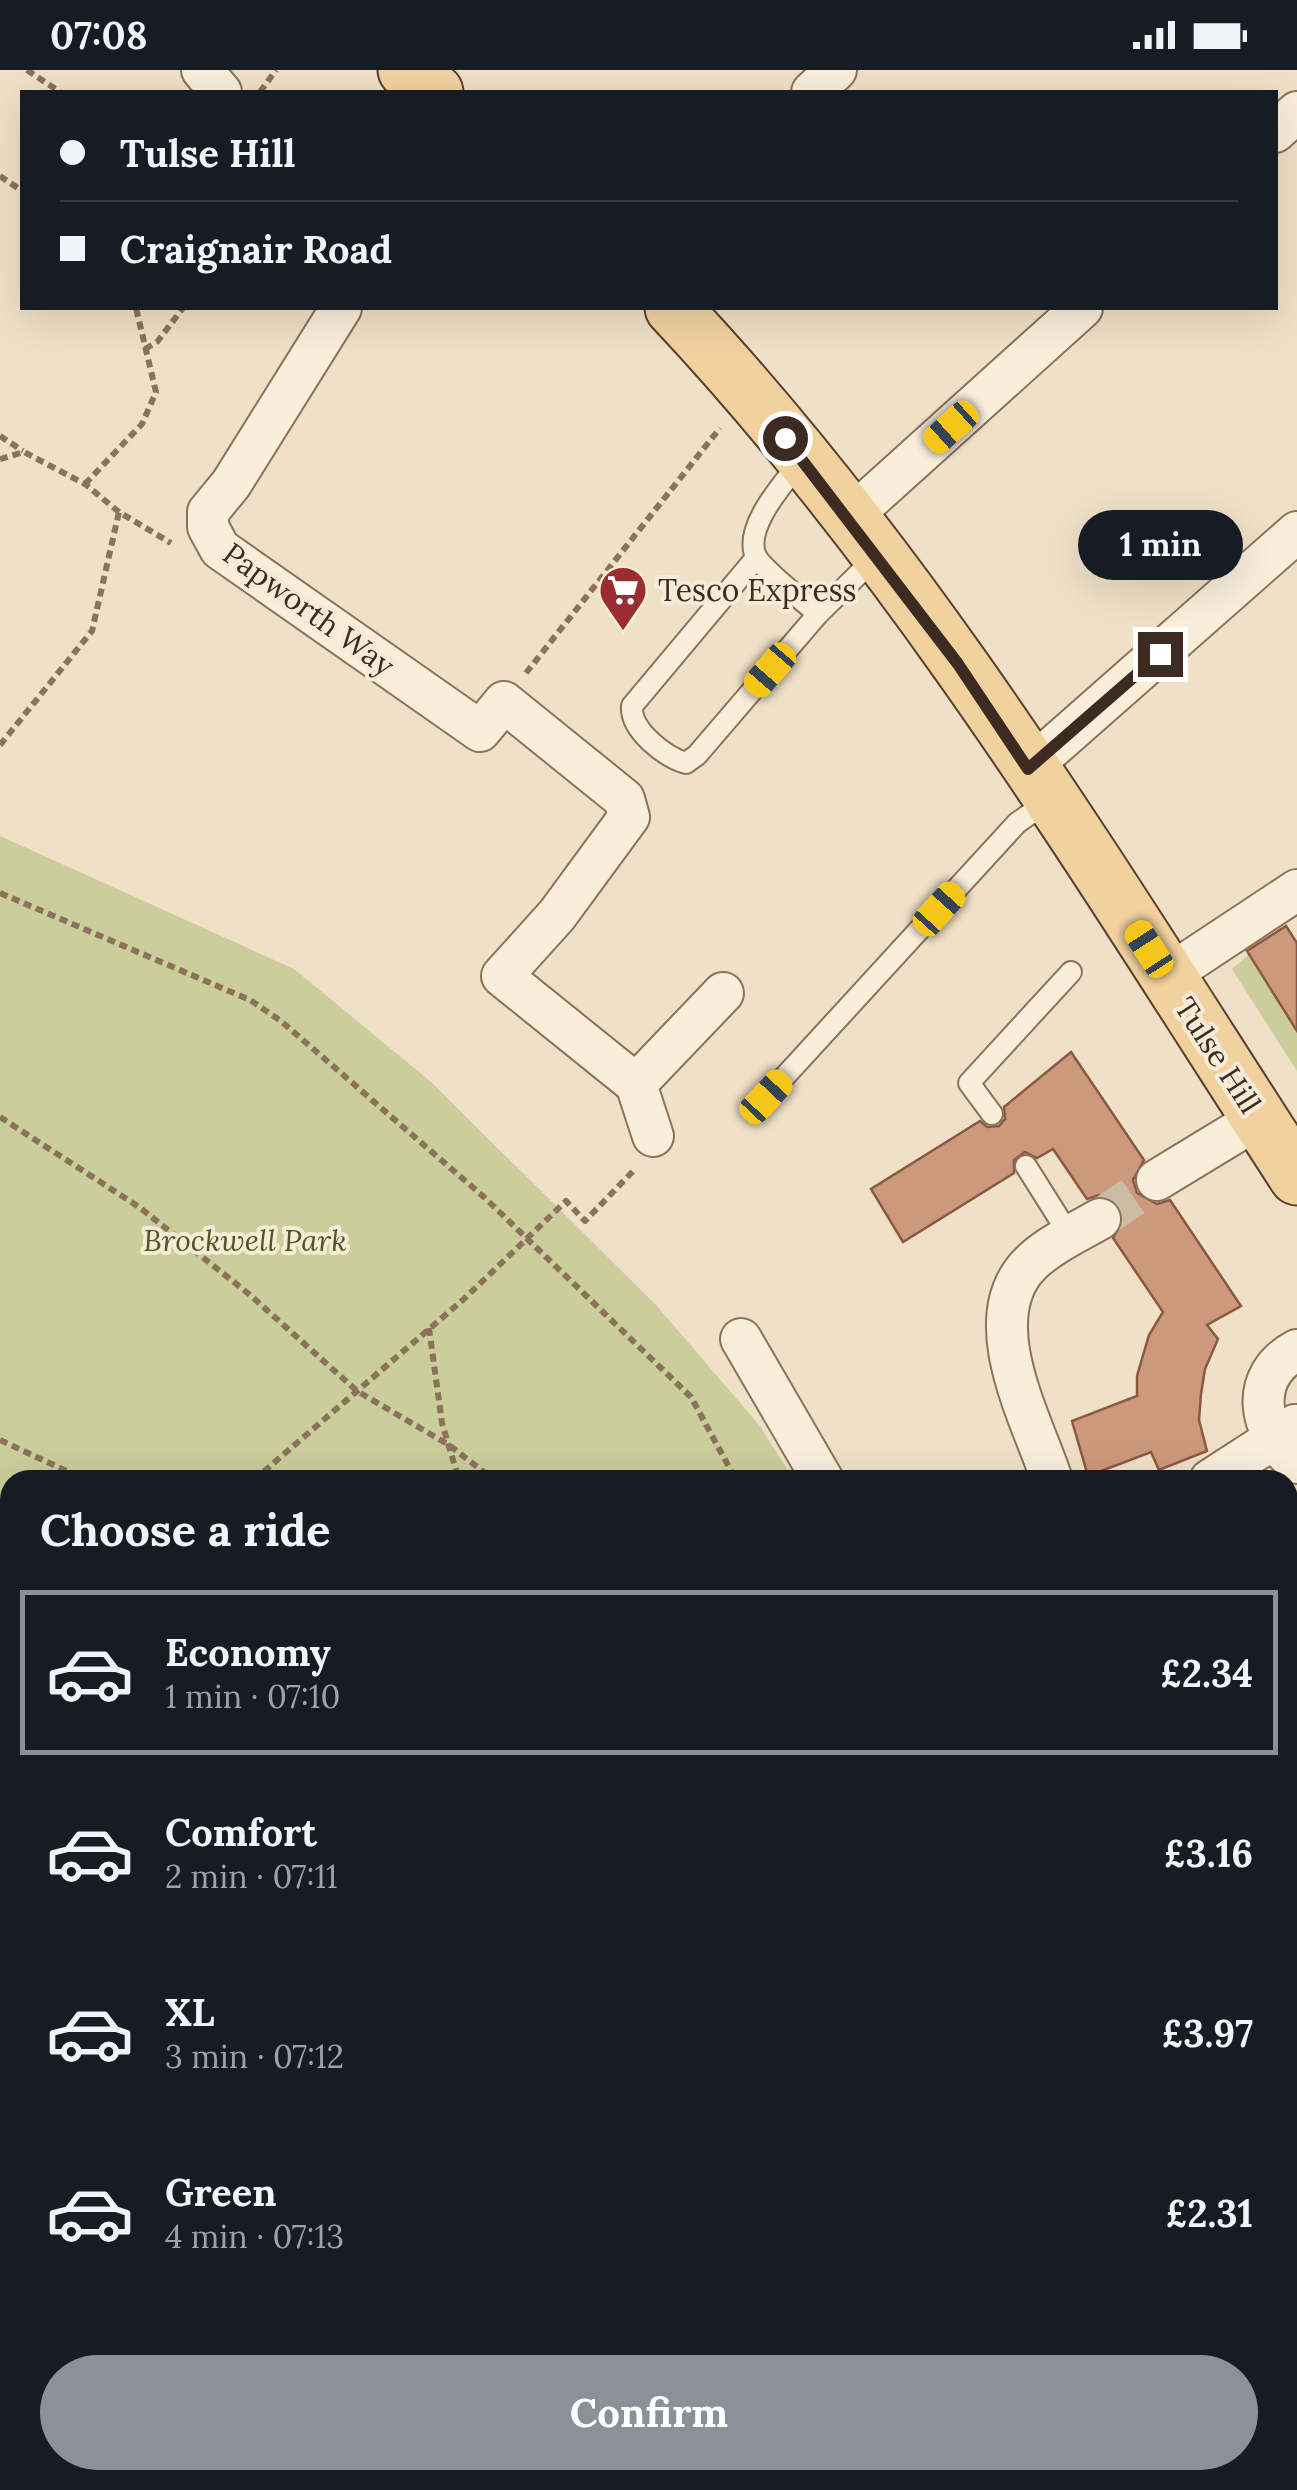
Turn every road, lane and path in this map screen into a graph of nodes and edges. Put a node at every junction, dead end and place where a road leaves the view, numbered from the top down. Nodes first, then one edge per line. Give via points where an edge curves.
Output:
1 (27, 70) edge
2 (202, 70) edge
3 (406, 70) edge
4 (836, 70) edge
5 (57, 90) edge
6 (219, 90) edge
7 (433, 90) edge
8 (814, 90) edge
9 (1297, 112) edge
10 (1278, 129) edge
11 (136, 310) edge
12 (181, 310) edge
13 (340, 310) edge
14 (675, 310) edge
15 (1080, 310) edge
16 (145, 348) junction
17 (750, 396) junction
18 (0, 436) edge
19 (24, 452) junction
20 (0, 458) edge
21 (803, 458) junction
22 (85, 484) junction
23 (118, 512) junction
24 (1297, 532) edge
25 (863, 537) junction
26 (220, 549) junction
27 (756, 558) junction
28 (818, 614) junction
29 (492, 716) junction
30 (0, 745) edge
31 (1039, 784) junction
32 (1297, 890) edge
33 (0, 893) edge
34 (1071, 972) dead end
35 (1167, 976) junction
36 (723, 993) dead end
37 (636, 1084) junction
38 (766, 1097) dead end
39 (992, 1114) dead end
40 (0, 1116) edge
41 (1259, 1118) junction
42 (653, 1136) joint
43 (1026, 1166) dead end
44 (1297, 1177) edge
45 (1157, 1180) tunnel mouth
46 (1085, 1227) joint
47 (526, 1238) junction
48 (429, 1328) junction
49 (740, 1339) dead end
50 (1297, 1350) edge
51 (358, 1391) junction
52 (0, 1440) edge
53 (1290, 1442) edge
54 (449, 1445) junction
55 (64, 1470) edge
56 (266, 1470) edge
57 (456, 1470) edge
58 (481, 1470) edge
59 (731, 1470) edge
60 (817, 1470) edge
61 (1049, 1470) edge
62 (1231, 1470) edge

1 - 5 path
2 - 6 street
3 - 7 main road
4 - 8 street
9 - 10 street
11 - 16 path
12 - 16 path
13 - 26 street, Papworth Way via 208,512
14 - 17 main road, Tulse Hill
15 - 25 street
16 - 22 path via 156,392 142,424
17 - 21 main road, Tulse Hill
17 - 29 path
18 - 19 path
19 - 20 path
19 - 22 path
21 - 25 main road, Tulse Hill
21 - 27 lane via 770,498 753,540
22 - 23 path
23 - 26 path via 187,553
23 - 30 path via 92,631
24 - 31 street
25 - 28 lane
25 - 31 main road, Tulse Hill
26 - 29 street, Papworth Way
27 - 28 lane
27 - 28 lane via 638,696 631,716 642,732 686,763
29 - 37 street, Papworth Way via 624,799 628,816 557,915 502,976
31 - 35 main road, Tulse Hill
31 - 38 lane via 1017,823
32 - 35 street
33 - 47 path via 250,1000
34 - 39 lane via 969,1083
35 - 41 main road, Tulse Hill
36 - 37 street
37 - 42 street
40 - 51 path via 139,1207
41 - 44 main road, Tulse Hill
41 - 45 street
42 - 47 path via 649,1154 585,1220 566,1201
43 - 46 lane
46 - 61 street via 1024,1270 1005,1309 1004,1336
47 - 48 path
47 - 59 path via 692,1398
48 - 51 path
48 - 54 path
49 - 60 street
50 - 53 street via 1262,1387 1263,1415
51 - 54 path
51 - 56 path
52 - 55 path
53 - 62 street
54 - 57 path
54 - 58 path

